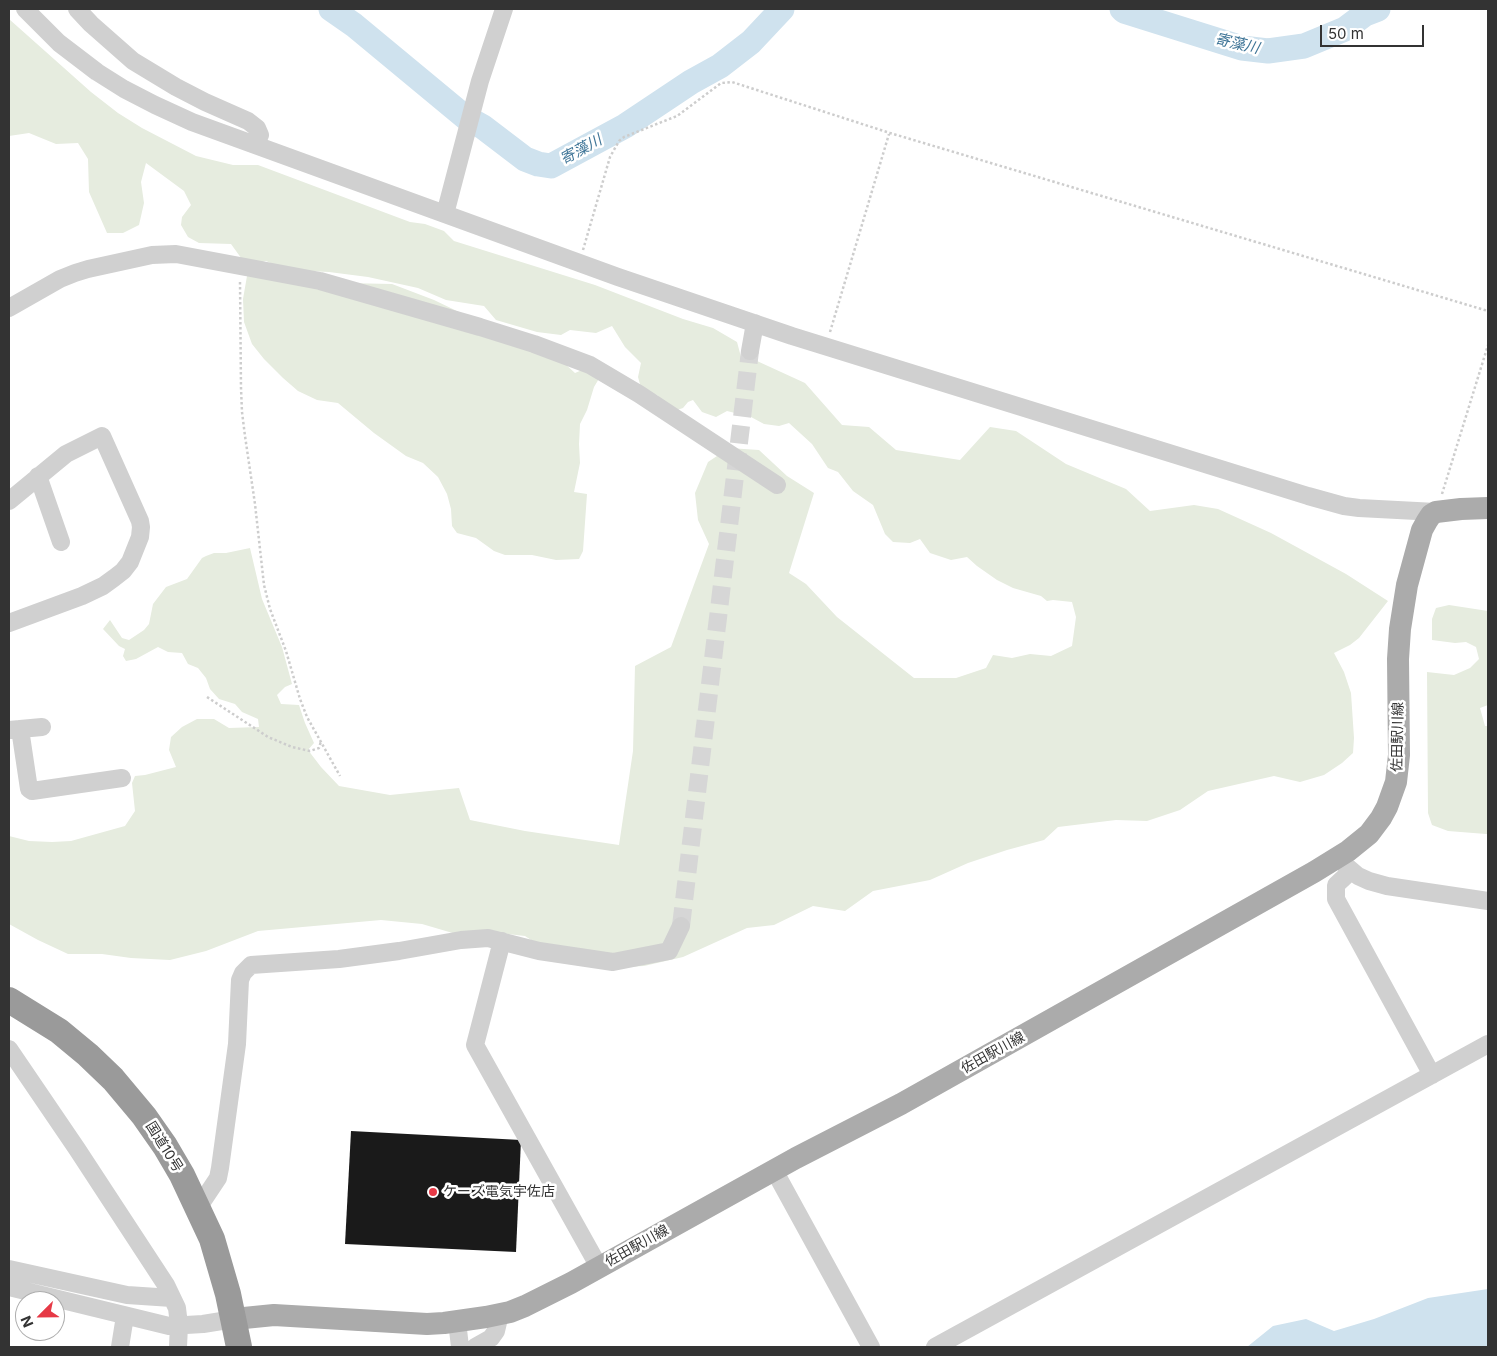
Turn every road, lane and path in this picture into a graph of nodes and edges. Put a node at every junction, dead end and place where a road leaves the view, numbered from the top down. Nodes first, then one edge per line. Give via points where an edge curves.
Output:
1 (25, 9) edge
2 (77, 9) edge
3 (504, 9) edge
4 (890, 133) junction
5 (256, 145) junction
6 (445, 214) junction
7 (579, 263) junction
8 (240, 265) junction
9 (9, 308) edge
10 (1488, 311) edge
11 (755, 323) junction
12 (1488, 345) edge
13 (826, 346) junction
14 (750, 351) tunnel mouth
15 (38, 476) junction
16 (777, 485) dead end
17 (9, 501) edge
18 (1488, 508) edge
19 (1436, 512) junction
20 (61, 542) dead end
21 (9, 623) edge
22 (207, 697) dead end
23 (42, 727) dead end
24 (14, 730) edge
25 (321, 741) junction
26 (340, 776) dead end
27 (122, 778) dead end
28 (1344, 864) junction
29 (1488, 901) edge
30 (681, 926) tunnel mouth
31 (502, 942) junction
32 (9, 1000) edge
33 (1488, 1044) edge
34 (9, 1049) edge
35 (1432, 1075) junction
36 (774, 1170) junction
37 (198, 1208) junction
38 (599, 1267) junction
39 (9, 1269) edge
40 (9, 1287) edge
41 (172, 1298) junction
42 (500, 1314) junction
43 (125, 1316) junction
44 (234, 1319) junction
45 (457, 1321) junction
46 (179, 1326) junction
47 (120, 1347) edge
48 (178, 1347) edge
49 (239, 1347) edge
50 (460, 1347) edge
51 (475, 1347) edge
52 (871, 1347) edge
53 (934, 1347) edge

1 - 5 street via 58,43 124,89 192,122
2 - 5 street via 134,61 176,88 248,121 260,135
3 - 6 street via 480,81
4 - 7 path via 732,82 721,83 676,116 624,137 615,146
4 - 10 path
4 - 13 path
5 - 6 street
6 - 7 street
7 - 11 street
8 - 9 street via 176,254 144,257 75,273
8 - 16 street via 330,284 480,327 584,363 616,379
8 - 25 path via 242,412 264,585 300,699
11 - 13 street
11 - 14 street
12 - 19 path
13 - 19 street via 1326,501 1359,508
15 - 17 street
15 - 20 street
15 - 21 street via 66,454 102,436 140,521 141,532 130,562 103,586
18 - 19 main road
19 - 28 main road, 佐田駅川線 via 1427,521 1416,547 1400,629 1396,782 1387,807
22 - 25 path via 268,737 292,747 310,751 318,748
23 - 24 street
24 - 27 street via 29,789
25 - 26 path
28 - 29 street via 1369,881 1387,886
28 - 35 street via 1336,885 1336,900
28 - 36 main road, 佐田駅川線 via 1314,872 901,1104
30 - 31 street via 669,951 613,962
31 - 37 street via 488,938 461,940 339,959 251,965 240,980 236,1044 218,1178
31 - 38 street via 475,1044
32 - 37 highway, 国道10号 via 66,1037 113,1080 165,1146
33 - 35 street
34 - 41 street
35 - 53 street
36 - 38 main road, 佐田駅川線
36 - 52 street
37 - 44 highway, 国道10号 via 217,1255
38 - 42 main road, 佐田駅川線 via 539,1300
39 - 41 street via 127,1294
40 - 43 street
41 - 46 street
42 - 45 main road, 佐田駅川線
42 - 51 street via 491,1338
43 - 46 street
43 - 47 street
44 - 45 main road, 佐田駅川線 via 265,1315 427,1324
44 - 46 street
44 - 49 highway, 国道10号
45 - 50 street
46 - 48 street

